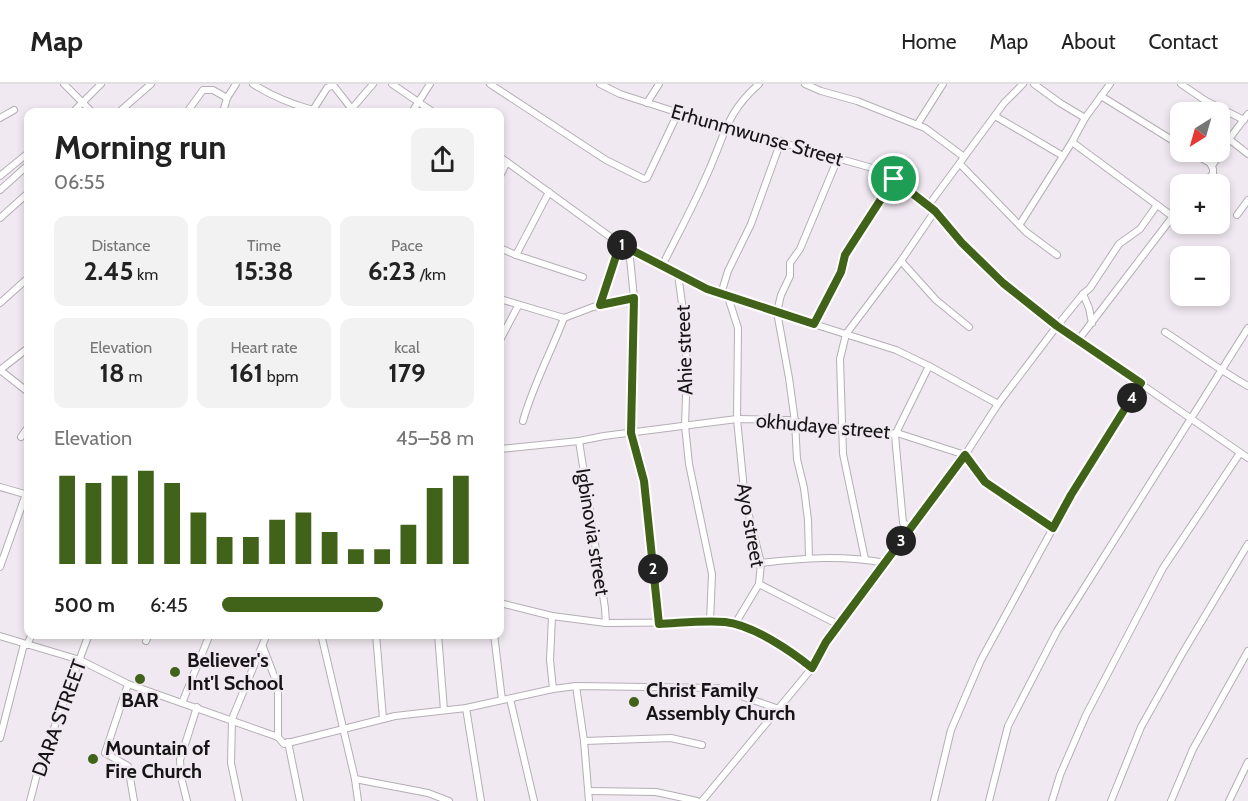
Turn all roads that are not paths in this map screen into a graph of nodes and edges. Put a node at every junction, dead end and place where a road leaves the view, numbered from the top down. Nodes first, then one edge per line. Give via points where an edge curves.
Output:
1 (64, 84) edge
2 (101, 84) edge
3 (151, 84) edge
4 (236, 84) edge
5 (253, 84) edge
6 (373, 84) edge
7 (392, 84) edge
8 (430, 84) edge
9 (490, 84) edge
10 (600, 84) edge
11 (658, 84) edge
12 (759, 84) edge
13 (805, 84) edge
14 (943, 84) edge
15 (1023, 84) edge
16 (1034, 84) edge
17 (1110, 84) edge
18 (1181, 84) edge
19 (1101, 96) junction
20 (227, 98) junction
21 (417, 102) junction
22 (82, 103) junction
23 (647, 103) junction
24 (77, 108) edge
25 (86, 108) edge
26 (124, 108) edge
27 (190, 108) edge
28 (224, 108) edge
29 (303, 108) edge
30 (315, 108) edge
31 (349, 108) edge
32 (352, 108) edge
33 (414, 108) edge
34 (427, 108) edge
35 (14, 110) dead end
36 (678, 113) junction
37 (994, 116) junction
38 (1246, 117) edge
39 (0, 118) edge
40 (1085, 118) junction
41 (916, 125) junction
42 (725, 127) junction
43 (1230, 138) edge
44 (1170, 139) edge
45 (1230, 140) edge
46 (781, 141) junction
47 (1072, 142) junction
48 (1248, 154) edge
49 (24, 156) edge
50 (1063, 156) junction
51 (964, 157) junction
52 (838, 158) junction
53 (504, 160) edge
54 (507, 162) junction
55 (1206, 162) edge
56 (1215, 162) edge
57 (960, 164) junction
58 (1212, 166) junction
59 (504, 168) edge
60 (24, 169) edge
61 (1213, 174) edge
62 (0, 176) edge
63 (894, 179) junction
64 (0, 190) edge
65 (549, 192) junction
66 (24, 197) edge
67 (1248, 200) edge
68 (1157, 205) junction
69 (928, 206) junction
70 (935, 211) junction
71 (1170, 215) edge
72 (1237, 215) dead end
73 (0, 218) edge
74 (1170, 219) edge
75 (1020, 224) junction
76 (620, 244) junction
77 (629, 248) junction
78 (504, 250) edge
79 (516, 255) junction
80 (1057, 255) dead end
81 (901, 261) junction
82 (662, 266) junction
83 (678, 274) junction
84 (583, 277) dead end
85 (24, 282) edge
86 (721, 294) junction
87 (1083, 294) junction
88 (728, 297) junction
89 (634, 298) junction
90 (504, 301) edge
91 (0, 303) edge
92 (600, 305) junction
93 (518, 306) junction
94 (777, 312) junction
95 (564, 318) junction
96 (1092, 323) junction
97 (814, 324) junction
98 (1057, 326) junction
99 (969, 327) dead end
100 (1248, 328) edge
101 (504, 332) edge
102 (1165, 332) dead end
103 (846, 334) junction
104 (1079, 339) junction
105 (24, 351) edge
106 (929, 366) junction
107 (0, 370) edge
108 (1222, 371) junction
109 (1141, 383) junction
110 (1248, 386) edge
111 (24, 389) edge
112 (998, 404) junction
113 (737, 419) junction
114 (1191, 419) junction
115 (524, 422) dead end
116 (795, 422) junction
117 (685, 426) junction
118 (841, 427) junction
119 (897, 432) junction
120 (24, 433) edge
121 (631, 433) junction
122 (21, 437) dead end
123 (579, 441) junction
124 (504, 449) edge
125 (1240, 453) junction
126 (965, 455) junction
127 (1248, 458) edge
128 (0, 487) edge
129 (24, 493) edge
130 (24, 502) edge
131 (911, 527) junction
132 (1053, 528) junction
133 (1248, 544) edge
134 (809, 557) junction
135 (865, 559) junction
136 (761, 563) junction
137 (885, 563) junction
138 (0, 567) edge
139 (759, 584) junction
140 (504, 604) edge
141 (552, 616) junction
142 (710, 621) junction
143 (606, 623) junction
144 (659, 624) junction
145 (735, 624) junction
146 (839, 625) junction
147 (0, 636) edge
148 (29, 639) edge
149 (87, 639) edge
150 (208, 639) edge
151 (265, 639) edge
152 (322, 639) edge
153 (376, 639) edge
154 (438, 639) edge
155 (495, 639) edge
156 (26, 645) junction
157 (262, 647) junction
158 (1248, 651) edge
159 (80, 660) junction
160 (812, 668) junction
161 (128, 684) junction
162 (576, 686) junction
163 (553, 689) junction
164 (510, 699) junction
165 (502, 700) junction
166 (182, 703) junction
167 (197, 707) junction
168 (465, 708) junction
169 (779, 709) junction
170 (444, 710) junction
171 (232, 719) junction
172 (383, 719) junction
173 (342, 730) junction
174 (278, 737) junction
175 (0, 738) edge
176 (584, 741) junction
177 (288, 742) junction
178 (702, 745) dead end
179 (1248, 762) edge
180 (355, 779) junction
181 (589, 791) junction
182 (30, 801) edge
183 (134, 801) edge
184 (188, 801) edge
185 (239, 801) edge
186 (300, 801) edge
187 (358, 801) edge
188 (449, 801) edge
189 (481, 801) edge
190 (534, 801) edge
191 (589, 801) edge
192 (700, 801) edge
193 (934, 801) edge
194 (989, 801) edge
195 (1052, 801) edge
196 (1111, 801) edge
197 (1171, 801) edge
198 (1229, 801) edge

1 - 22 street
2 - 22 street
3 - 26 street
4 - 20 street
5 - 29 street via 271,96
6 - 32 street
7 - 21 street
8 - 21 street
9 - 36 street via 606,160 644,179
10 - 23 street, Erhunmwunse Street
11 - 23 street
12 - 42 street via 745,96
13 - 41 street
14 - 41 street
15 - 37 street
16 - 40 street
17 - 19 street
18 - 38 street via 1206,101
19 - 40 street
19 - 44 street
20 - 27 street via 213,90 203,90
20 - 28 street
21 - 33 street
21 - 34 street
22 - 24 street
22 - 25 street
23 - 36 street, Erhunmwunse Street
30 - 31 street via 333,85
35 - 39 street
36 - 42 street, Erhunmwunse Street
37 - 50 street
37 - 51 street
38 - 43 street
40 - 47 street
41 - 51 street
42 - 46 street, Erhunmwunse Street
42 - 82 street via 709,170
45 - 48 street
46 - 52 street, Erhunmwunse Street
46 - 86 street
47 - 50 street
47 - 68 street
49 - 62 street
50 - 75 street
51 - 57 street
52 - 63 street, Erhunmwunse Street via 883,171
52 - 94 street via 800,249 790,263 790,276
53 - 54 street
54 - 59 street
54 - 65 street
55 - 58 street
56 - 58 street
57 - 69 street
57 - 75 street
58 - 61 street
60 - 64 street
63 - 69 street, Erhunmwunse Street
63 - 97 street via 845,255 841,272
65 - 76 street
65 - 79 street
66 - 73 street
67 - 72 street
68 - 71 street
68 - 87 street via 1140,229 1119,244
69 - 70 street, Erhunmwunse Street
70 - 81 street
70 - 98 street, Erhunmwunse Street via 1003,283
74 - 96 street
75 - 80 street
76 - 77 street
76 - 92 street
77 - 82 street
77 - 89 street
78 - 79 street
79 - 84 street
81 - 99 street via 936,300
81 - 103 street
82 - 83 street
83 - 86 street
83 - 117 street, Ahie street via 687,366
85 - 91 street
86 - 88 street
87 - 96 street
87 - 98 street
88 - 94 street
88 - 113 street, Ayo street via 738,328
89 - 92 street
89 - 121 street
90 - 93 street
92 - 95 street
93 - 95 street
93 - 101 street
94 - 97 street
94 - 116 street
95 - 115 street via 530,396
96 - 104 street
97 - 103 street
98 - 104 street, Erhunmwunse Street
98 - 112 street
100 - 108 street
102 - 108 street
103 - 106 street via 896,350
103 - 118 street via 840,359
104 - 109 street, Erhunmwunse Street
105 - 107 street
106 - 112 street
106 - 119 street
107 - 111 street
108 - 110 street
108 - 114 street
109 - 114 street, Erhunmwunse Street
109 - 132 street
112 - 126 street
113 - 116 street, okhudaye street
113 - 117 street, okhudaye street
113 - 136 street, Ayo street via 745,500
114 - 125 street, Erhunmwunse Street
114 - 194 street via 1057,632 1008,726
116 - 118 street, okhudaye street
116 - 134 street
117 - 121 street, okhudaye street
117 - 142 street, Ahie street via 712,574
118 - 119 street, okhudaye street
118 - 135 street
119 - 126 street, okhudaye street
119 - 131 street via 903,524
120 - 122 street
121 - 123 street, okhudaye street
121 - 144 street via 644,481
123 - 124 street, okhudaye street
123 - 143 street, Igbinovia street
125 - 127 street, Erhunmwunse Street
125 - 195 street via 1163,568 1086,716
126 - 131 street
126 - 132 street via 985,482
128 - 129 street
130 - 138 street
131 - 137 street
132 - 193 street via 981,660 955,720
133 - 196 street via 1141,727
134 - 135 street
134 - 136 street
135 - 137 street
136 - 139 street, Ayo street
137 - 146 street
139 - 145 street, Ayo street
139 - 146 street
140 - 141 street
141 - 143 street
141 - 163 street
142 - 144 street
142 - 145 street
143 - 144 street
145 - 160 street via 787,648
146 - 160 street
147 - 156 street
148 - 156 street
149 - 159 street, DARA STREET
150 - 166 street
151 - 157 street
152 - 173 street
153 - 172 street
154 - 170 street
155 - 165 street
156 - 159 street
156 - 175 street
157 - 171 street
157 - 174 street via 278,686
158 - 197 street via 1193,749
159 - 161 street
159 - 182 street, DARA STREET
160 - 169 street
161 - 166 street
161 - 183 street via 105,753 128,766
162 - 163 street
162 - 169 street via 718,688
162 - 176 street
163 - 164 street
164 - 165 street
164 - 190 street
165 - 168 street
166 - 167 street
167 - 171 street
167 - 184 street via 180,760
168 - 170 street
168 - 189 street
169 - 192 street
170 - 172 street
171 - 174 street
171 - 185 street via 231,763
172 - 173 street
173 - 177 street
173 - 180 street
174 - 177 street via 284,744
176 - 178 street via 671,738
176 - 181 street
177 - 186 street
179 - 198 street
180 - 187 street
180 - 188 street via 428,793
181 - 191 street
181 - 192 street via 656,792

